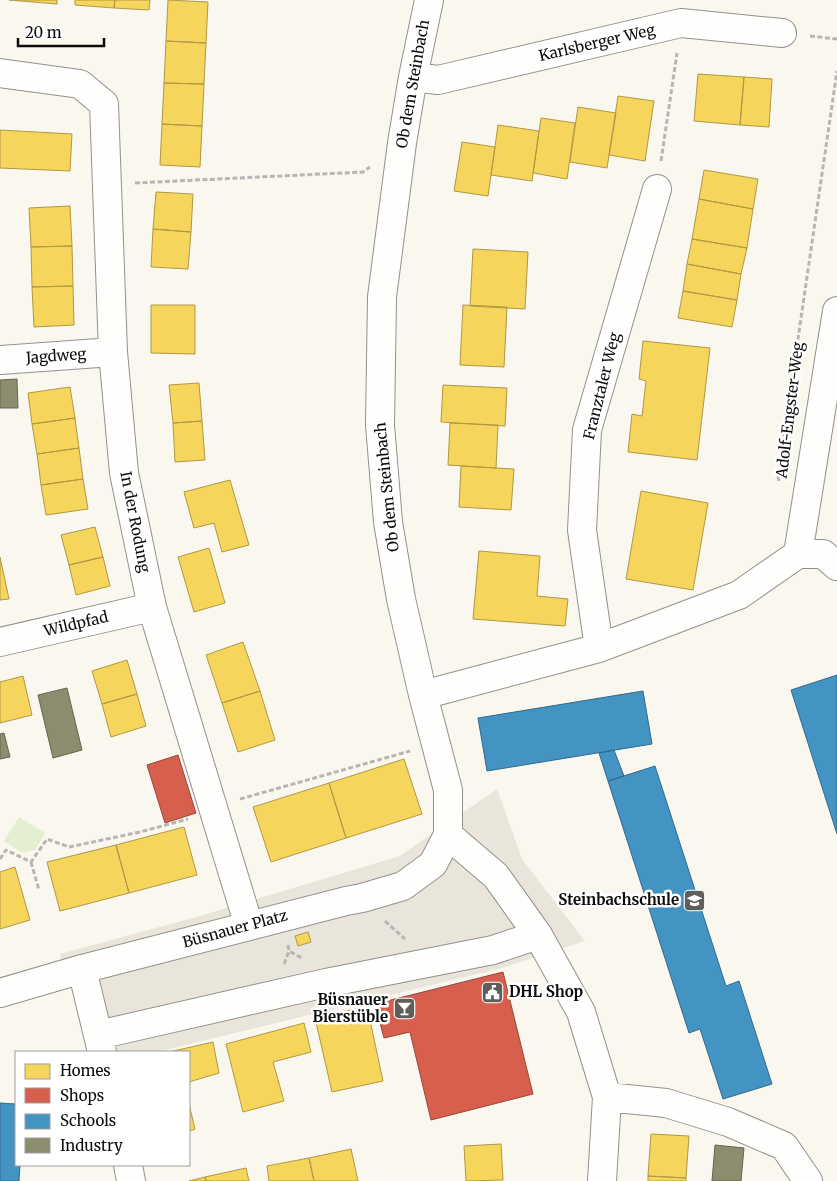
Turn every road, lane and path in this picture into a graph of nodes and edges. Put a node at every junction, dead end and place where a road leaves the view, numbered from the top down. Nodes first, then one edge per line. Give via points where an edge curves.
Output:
1 (429, 0) edge
2 (682, 23) junction
3 (782, 32) dead end
4 (837, 71) edge
5 (0, 73) edge
6 (413, 77) junction
7 (363, 172) dead end
8 (107, 184) junction
9 (656, 189) joint
10 (837, 310) edge
11 (113, 352) junction
12 (0, 360) edge
13 (780, 485) dead end
14 (798, 554) junction
15 (837, 566) edge
16 (152, 607) junction
17 (0, 642) edge
18 (598, 648) junction
19 (423, 695) junction
20 (435, 744) junction
21 (214, 809) junction
22 (448, 835) junction
23 (0, 859) edge
24 (31, 862) junction
25 (39, 890) dead end
26 (362, 898) junction
27 (280, 918) junction
28 (249, 926) junction
29 (538, 935) junction
30 (443, 959) junction
31 (82, 969) junction
32 (326, 983) junction
33 (0, 993) edge
34 (100, 1044) edge
35 (608, 1097) junction
36 (128, 1166) edge
37 (132, 1181) edge
38 (602, 1181) edge
39 (808, 1181) edge

1 - 6 street, Ob dem Steinbach
2 - 3 street, Karlsberger Weg
2 - 6 street, Karlsberger Weg via 438,80
2 - 9 path
4 - 13 path, Adolf-Engster-Weg via 778,476
5 - 8 street, In der Rodung via 80,84 104,104
6 - 19 street, Ob dem Steinbach via 382,297 380,425 388,522 401,599
7 - 8 path
8 - 11 street, In der Rodung
9 - 18 street, Franztaler Weg via 587,430 582,530
10 - 14 street
11 - 12 street, Jagdweg
11 - 16 street, In der Rodung via 124,472
14 - 15 street via 823,554
14 - 18 street via 739,595
16 - 17 street, Wildpfad
16 - 21 street, In der Rodung
18 - 19 street
19 - 20 street, Ob dem Steinbach
20 - 21 path
20 - 22 street, Ob dem Steinbach via 448,790
21 - 24 path via 140,832 69,847 47,839
21 - 28 street, In der Rodung
22 - 26 street, Büsnauer Platz via 433,864 403,886
22 - 29 street via 496,876
23 - 24 path via 6,850
24 - 25 path
26 - 27 street, Büsnauer Platz
26 - 30 path via 401,937
27 - 28 street, Büsnauer Platz
27 - 32 path via 289,951 313,964
28 - 31 street, Büsnauer Platz
29 - 30 street via 493,950
29 - 35 street via 581,1012
30 - 32 street
31 - 33 street, Büsnauer Platz
31 - 34 street
32 - 34 street
35 - 38 street
35 - 39 street via 666,1103 728,1122 784,1146
36 - 37 street

